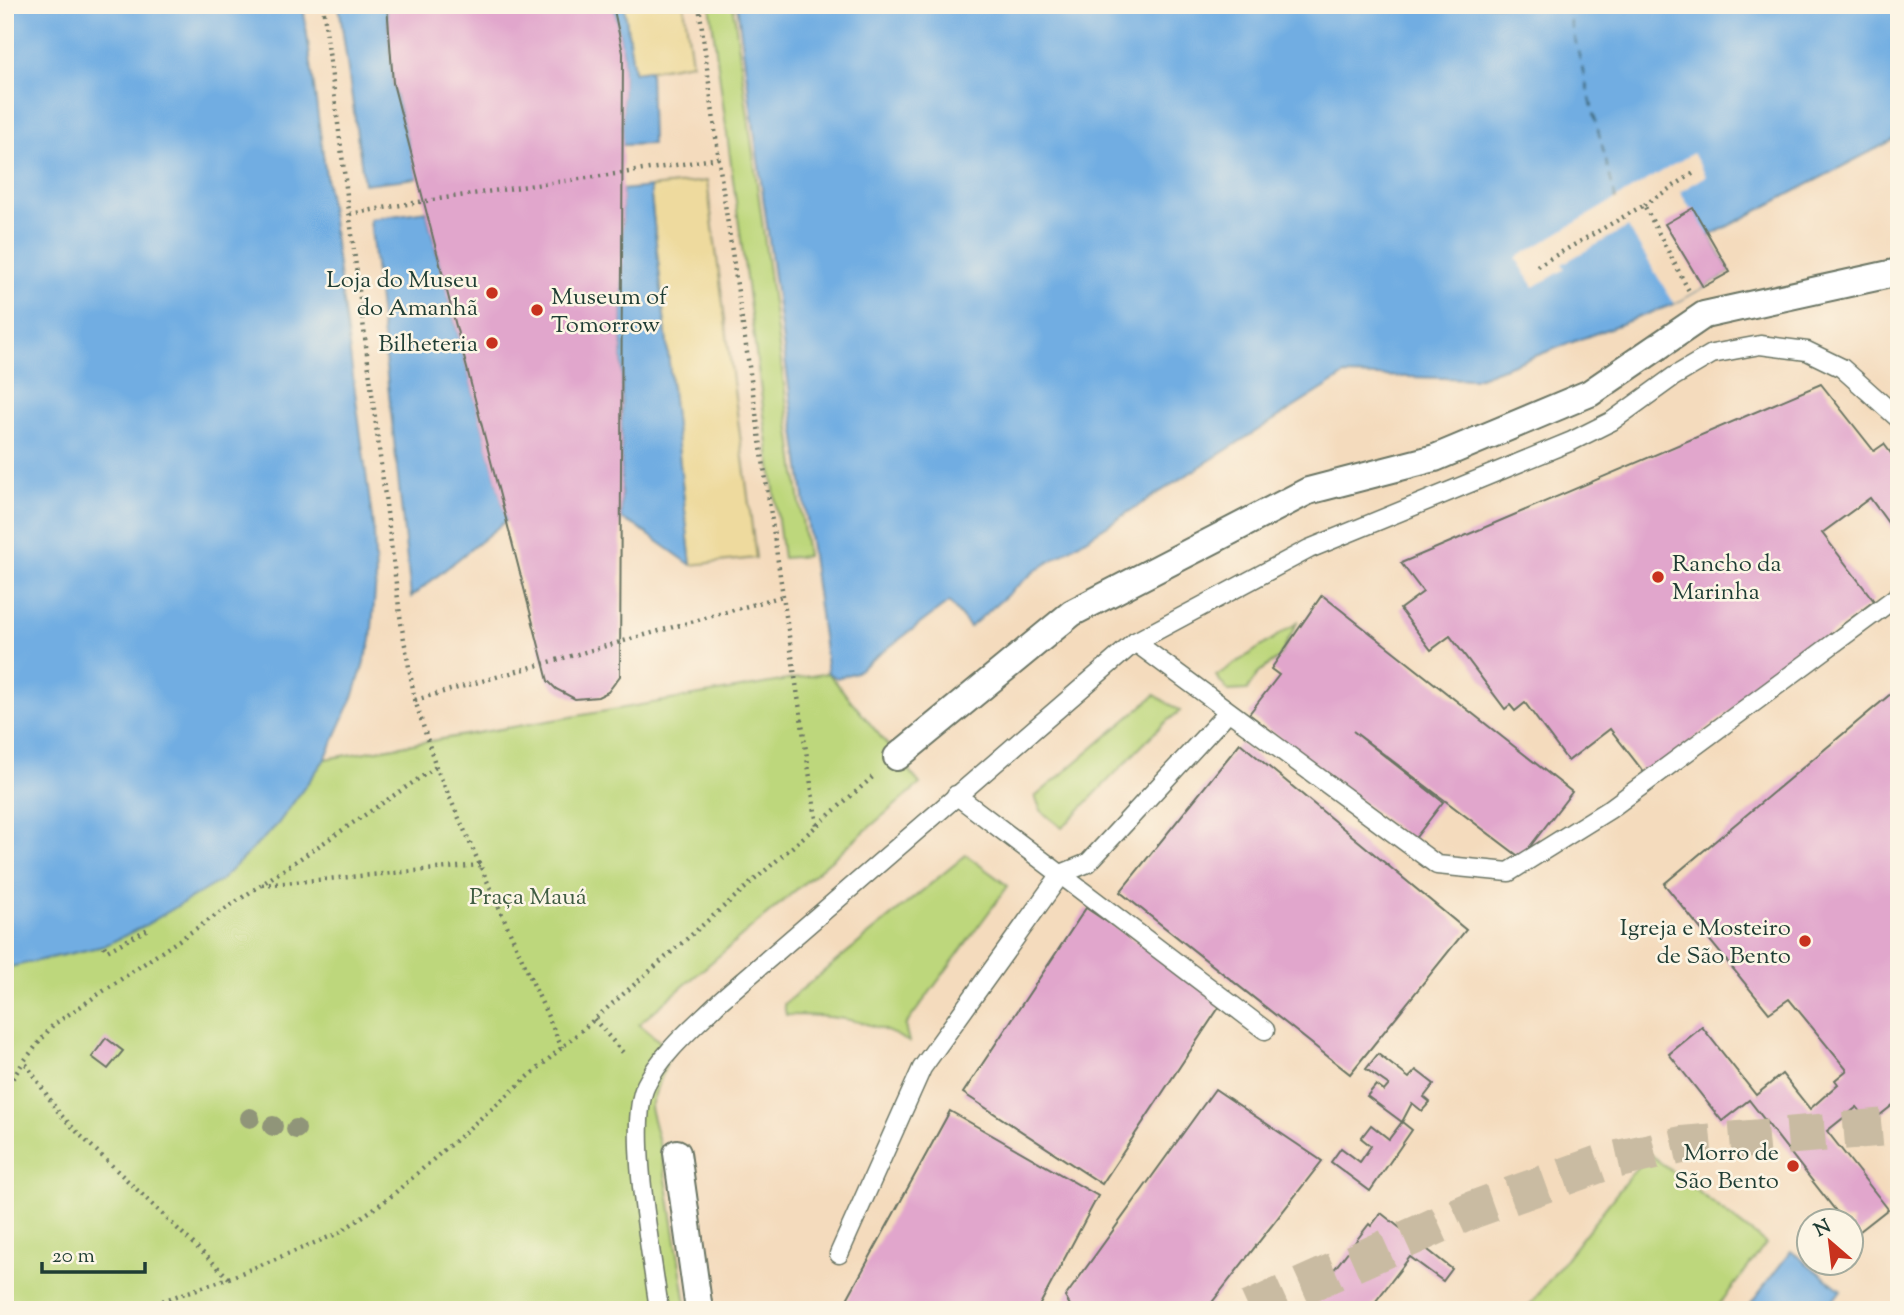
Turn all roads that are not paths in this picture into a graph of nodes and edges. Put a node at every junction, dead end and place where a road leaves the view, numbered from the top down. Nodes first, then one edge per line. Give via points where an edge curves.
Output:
1 (1899, 272) edge
2 (1899, 419) edge
3 (1899, 595) edge
4 (1135, 642) junction
5 (1227, 713) junction
6 (897, 757) road end
7 (956, 795) junction
8 (1061, 873) junction
9 (1265, 1030) dead end
10 (677, 1153) dead end
11 (839, 1254) dead end
12 (659, 1310) edge
13 (699, 1310) edge

1 - 6 street via 1704,315 1590,393 1435,458 1308,491 1072,613
2 - 4 lane via 1842,368 1807,351 1760,345 1712,354 1582,436 1309,549
3 - 5 lane via 1610,809 1509,872 1437,865
4 - 5 lane
4 - 7 lane
5 - 8 lane via 1088,863
7 - 8 lane
7 - 12 lane via 721,1000 671,1051 646,1085 637,1124
8 - 9 lane
8 - 11 lane via 922,1068
10 - 13 street

